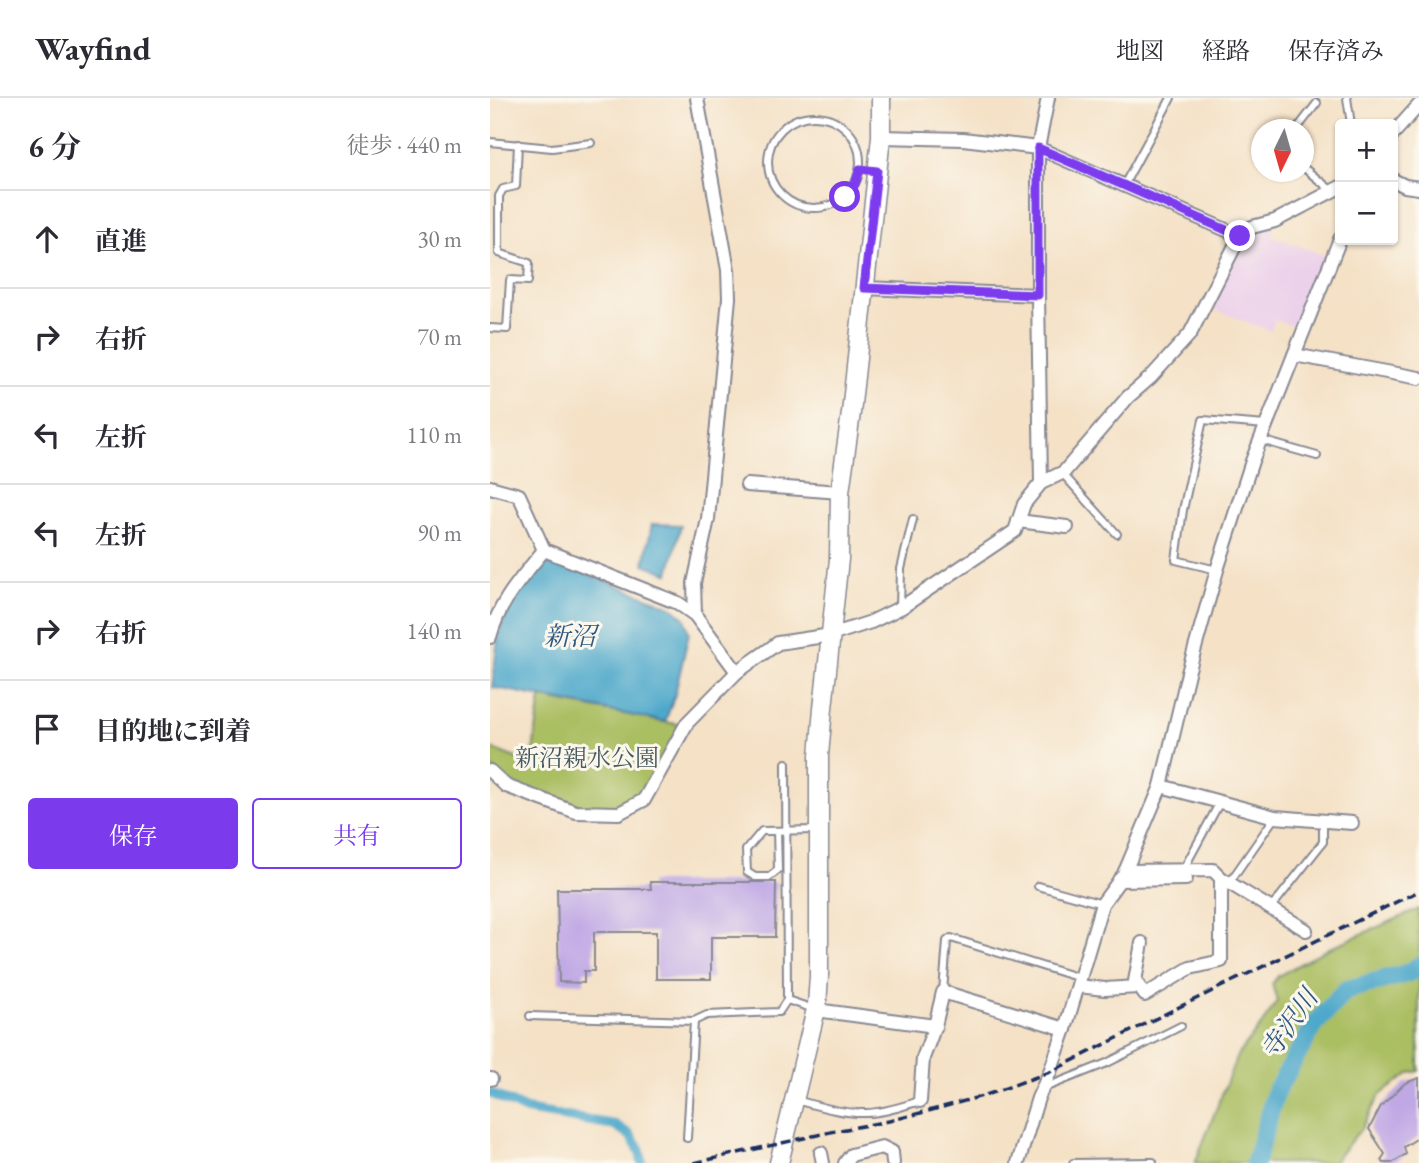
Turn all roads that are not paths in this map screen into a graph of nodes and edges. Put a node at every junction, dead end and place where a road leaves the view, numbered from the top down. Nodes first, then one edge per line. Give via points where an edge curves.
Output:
1 (697, 98) edge
2 (881, 98) edge
3 (1048, 98) edge
4 (1171, 98) edge
5 (1346, 98) edge
6 (1317, 103) dead end
7 (1419, 105) edge
8 (1305, 119) edge
9 (1351, 119) edge
10 (1398, 128) edge
11 (881, 137) junction
12 (490, 142) edge
13 (518, 144) junction
14 (591, 144) dead end
15 (1038, 148) junction
16 (869, 170) junction
17 (1314, 175) edge
18 (1397, 182) edge
19 (1124, 185) junction
20 (1419, 188) edge
21 (1335, 189) edge
22 (1335, 191) edge
23 (1240, 236) junction
24 (1338, 245) edge
25 (864, 288) junction
26 (1038, 295) junction
27 (490, 328) edge
28 (1294, 355) junction
29 (1419, 378) edge
30 (1266, 425) junction
31 (1261, 440) junction
32 (1317, 456) dead end
33 (1062, 473) junction
34 (1041, 483) junction
35 (747, 485) dead end
36 (490, 486) edge
37 (840, 492) junction
38 (913, 520) dead end
39 (1018, 522) junction
40 (1067, 527) dead end
41 (1117, 534) dead end
42 (544, 550) junction
43 (1217, 570) junction
44 (900, 608) junction
45 (695, 615) junction
46 (493, 617) edge
47 (831, 635) junction
48 (490, 637) edge
49 (737, 671) junction
50 (786, 763) dead end
51 (490, 771) edge
52 (1161, 786) junction
53 (1220, 802) junction
54 (1275, 817) junction
55 (1323, 821) junction
56 (1352, 823) dead end
57 (786, 830) junction
58 (819, 830) junction
59 (778, 831) junction
60 (1183, 870) junction
61 (1122, 876) junction
62 (1225, 880) junction
63 (1038, 886) dead end
64 (1102, 904) junction
65 (1271, 908) junction
66 (1306, 930) dead end
67 (1142, 943) dead end
68 (1079, 982) junction
69 (1138, 986) junction
70 (943, 992) junction
71 (786, 1000) junction
72 (816, 1010) junction
73 (530, 1016) dead end
74 (694, 1021) junction
75 (935, 1026) junction
76 (1181, 1026) dead end
77 (1065, 1029) junction
78 (1043, 1088) junction
79 (794, 1100) junction
80 (920, 1101) joint
81 (687, 1138) dead end
82 (1153, 1161) edge
83 (779, 1163) edge
84 (845, 1163) edge
85 (893, 1163) edge
86 (1018, 1163) edge
87 (1073, 1163) edge

1 - 45 street via 729,298 708,519 694,583
2 - 11 street
3 - 15 street
4 - 19 lane
5 - 9 lane
6 - 8 lane
7 - 10 street
11 - 15 street via 964,139
11 - 16 street
12 - 13 lane
13 - 14 lane via 552,148
13 - 27 lane via 516,186 503,189 499,196 499,253 529,263 528,281 510,280 507,329
15 - 19 street
15 - 26 street
16 - 16 lane via 845,197 831,205 800,206 775,187 767,157 781,129 793,120 821,116 847,129
16 - 25 street
17 - 21 lane
18 - 20 street
19 - 23 street
22 - 23 street
23 - 33 street via 1190,334
24 - 28 street
25 - 26 street
25 - 37 street
26 - 34 street
28 - 29 street
28 - 30 street
30 - 31 street
30 - 43 lane via 1203,420 1176,560
31 - 32 lane
31 - 43 street
33 - 34 street
33 - 41 lane
34 - 39 street via 1024,504
35 - 37 street
36 - 42 street via 519,495
37 - 47 street
38 - 44 lane via 901,569
39 - 40 street
39 - 44 street via 1015,531
42 - 45 street via 678,603
42 - 46 street
43 - 52 street
44 - 47 street
45 - 49 street
46 - 48 street
47 - 49 street via 778,643
47 - 58 street via 822,708
49 - 51 street via 687,723 644,800 619,813 576,813 506,786
50 - 57 lane
52 - 53 street
52 - 61 street
53 - 54 street
53 - 60 lane
54 - 55 street
54 - 62 lane
55 - 56 street
55 - 65 lane via 1323,842
57 - 58 lane
57 - 59 lane
57 - 71 lane
58 - 72 street
59 - 59 lane via 762,831 746,850 747,872 755,877 769,877 778,870
60 - 61 street
60 - 62 street via 1213,870
61 - 62 street
61 - 64 street
62 - 65 street
62 - 69 street via 1221,961 1190,968 1145,995
63 - 64 lane
64 - 68 street
65 - 66 street
67 - 69 street
68 - 69 street via 1105,989
68 - 70 lane via 951,938 947,941
68 - 77 street
70 - 75 street
70 - 77 street
71 - 72 lane
71 - 74 lane via 779,1012 707,1016
72 - 75 street
72 - 79 street
73 - 74 lane
74 - 81 lane
75 - 80 street via 923,1058
76 - 78 lane
77 - 78 street
78 - 86 street
79 - 80 lane via 865,1114
79 - 83 street
82 - 87 lane
84 - 85 street via 851,1155 882,1147 892,1152

